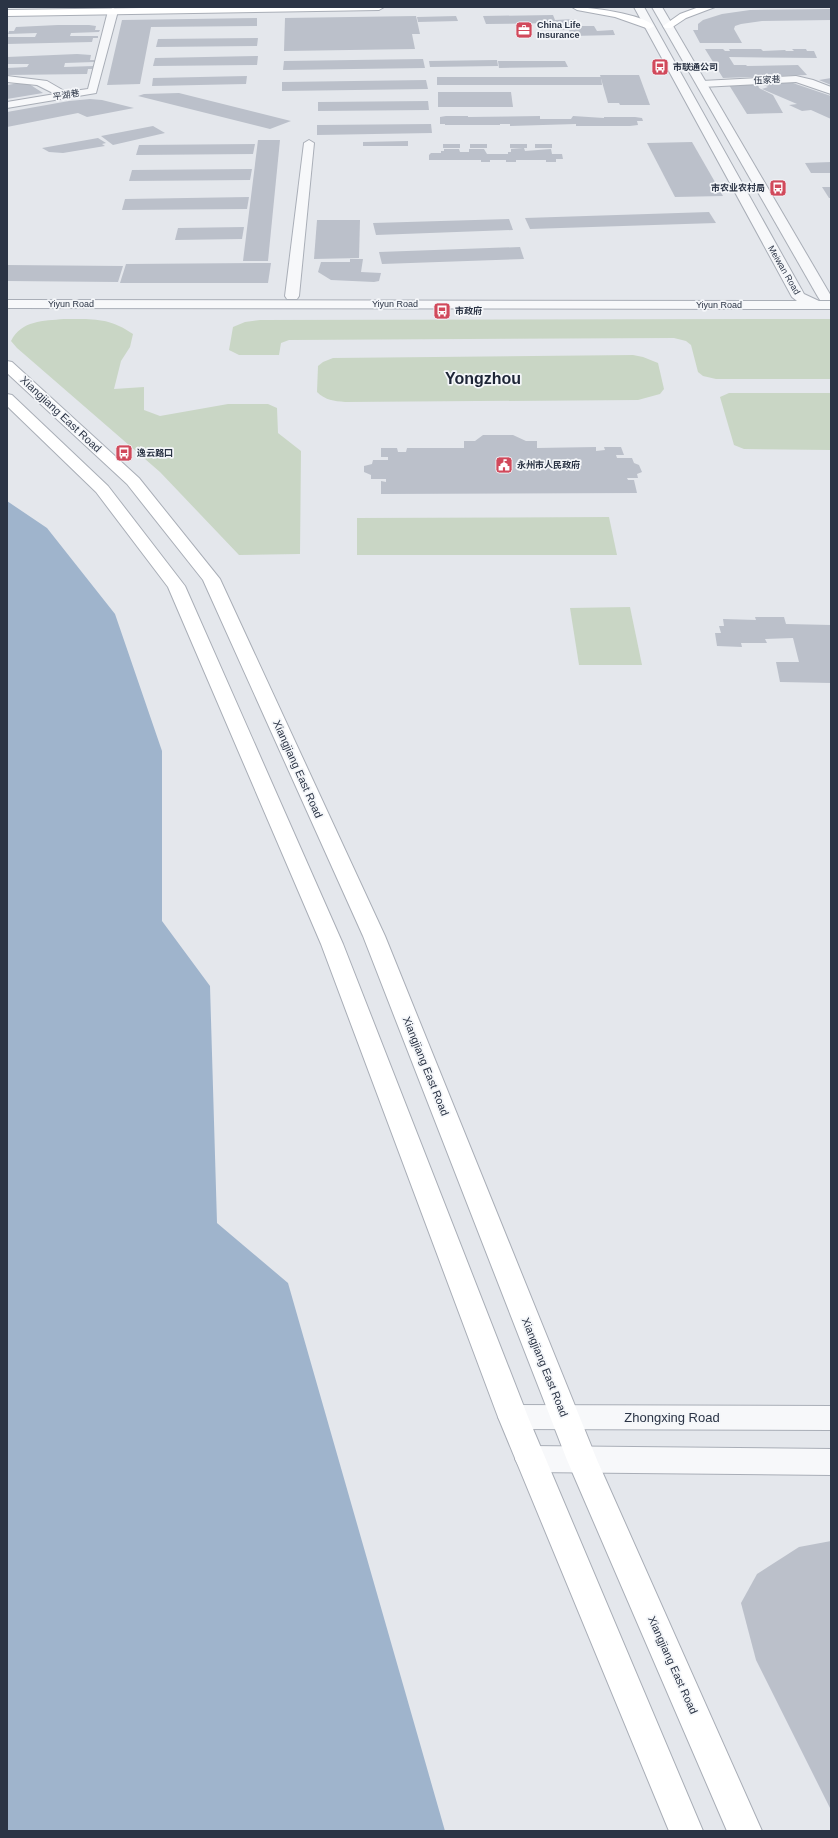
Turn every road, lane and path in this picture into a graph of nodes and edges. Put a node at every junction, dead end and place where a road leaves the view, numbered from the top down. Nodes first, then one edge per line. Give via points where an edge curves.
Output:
1 (379, 7) edge
2 (577, 7) edge
3 (639, 7) edge
4 (657, 7) edge
5 (710, 7) edge
6 (113, 11) junction
7 (8, 14) edge
8 (649, 26) junction
9 (668, 26) junction
10 (7, 79) edge
11 (702, 84) junction
12 (831, 91) edge
13 (63, 95) junction
14 (7, 105) edge
15 (309, 142) dead end
16 (7, 296) edge
17 (292, 296) junction
18 (799, 297) junction
19 (826, 301) edge
20 (7, 304) edge
21 (7, 365) edge
22 (7, 398) edge
23 (513, 1417) junction
24 (565, 1417) junction
25 (831, 1418) edge
26 (530, 1459) junction
27 (582, 1460) junction
28 (831, 1462) edge
29 (686, 1831) edge
30 (746, 1831) edge

1 - 6 main road
2 - 8 main road via 617,14
3 - 8 street, Meiwan Road
4 - 9 street
5 - 9 main road via 691,12
6 - 7 main road
6 - 13 street, 平湖巷 via 92,91
8 - 18 street, Meiwan Road
9 - 11 street
10 - 13 street via 37,81 47,84
11 - 12 street, 伍家巷 via 796,79
11 - 19 street
13 - 14 street, 平湖巷
15 - 17 street
16 - 17 street, Yiyun Road
17 - 18 street, Yiyun Road
18 - 19 street, Meiwan Road
19 - 20 street, Yiyun Road
21 - 24 main road, Xiangjiang East Road via 133,481 211,579 374,936
22 - 23 main road via 102,488 176,586 332,944
23 - 24 street, Zhongxing Road
23 - 26 main road
24 - 25 street, Zhongxing Road
24 - 27 main road, Xiangjiang East Road
26 - 27 street
26 - 29 main road
27 - 28 street
27 - 30 main road, Xiangjiang East Road

